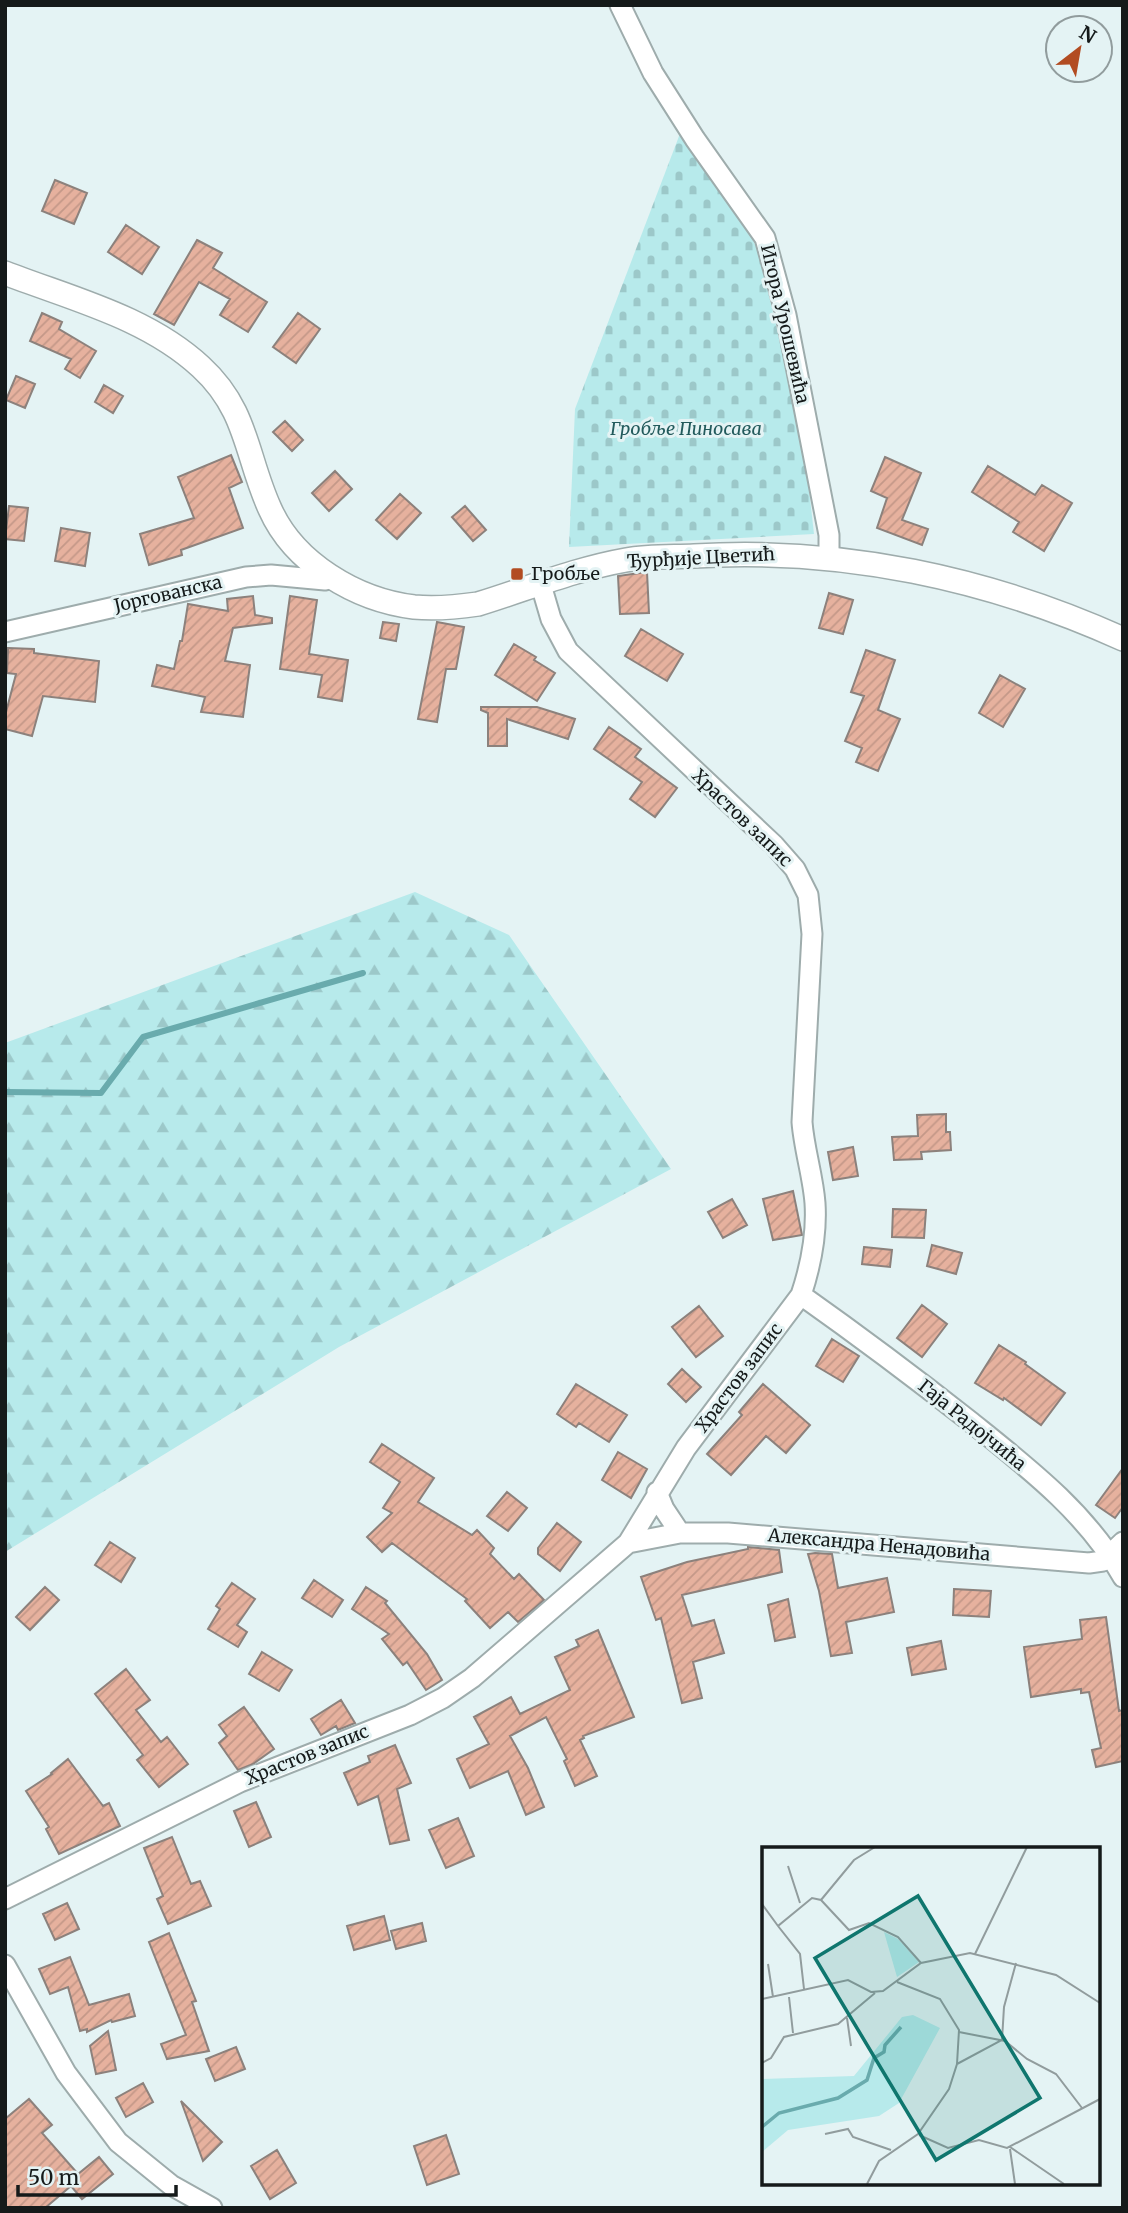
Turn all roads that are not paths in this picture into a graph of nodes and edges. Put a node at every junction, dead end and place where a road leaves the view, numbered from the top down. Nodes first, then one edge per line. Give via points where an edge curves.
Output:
1 (620, 5) edge
2 (5, 273) edge
3 (829, 557) junction
4 (334, 578) junction
5 (541, 585) junction
6 (5, 632) edge
7 (1123, 639) edge
8 (801, 1294) junction
9 (657, 1492) junction
10 (680, 1533) junction
11 (628, 1543) junction
12 (1117, 1549) edge
13 (1123, 1577) edge
14 (5, 1899) edge
15 (5, 1965) edge
16 (212, 2208) edge

1 - 3 street, Игора Урошевића via 653,73 765,238 798,373 829,535
2 - 4 street, Ђурђије Цветић via 132,322 203,368 241,422 279,526 307,560
3 - 5 street, Ђурђије Цветић via 736,553 629,559
3 - 7 street, Ђурђије Цветић via 999,593 1075,617
4 - 5 street, Ђурђије Цветић via 412,607 478,604
4 - 6 street, Јоргованска via 246,577
5 - 8 street, Храстов запис via 551,619 568,650 775,845 808,895 812,934 802,1122 815,1219
8 - 9 street, Храстов запис
8 - 12 street, Гаја Радојчића via 995,1441
9 - 10 street
9 - 11 street, Храстов запис
10 - 11 street, Александра Ненадовића
10 - 12 street, Александра Ненадовића via 855,1542 1089,1563 1100,1562
11 - 14 street, Храстов запис via 443,1698 240,1782
12 - 13 street, Гаја Радојчића
15 - 16 street via 65,2073 118,2142 171,2186

